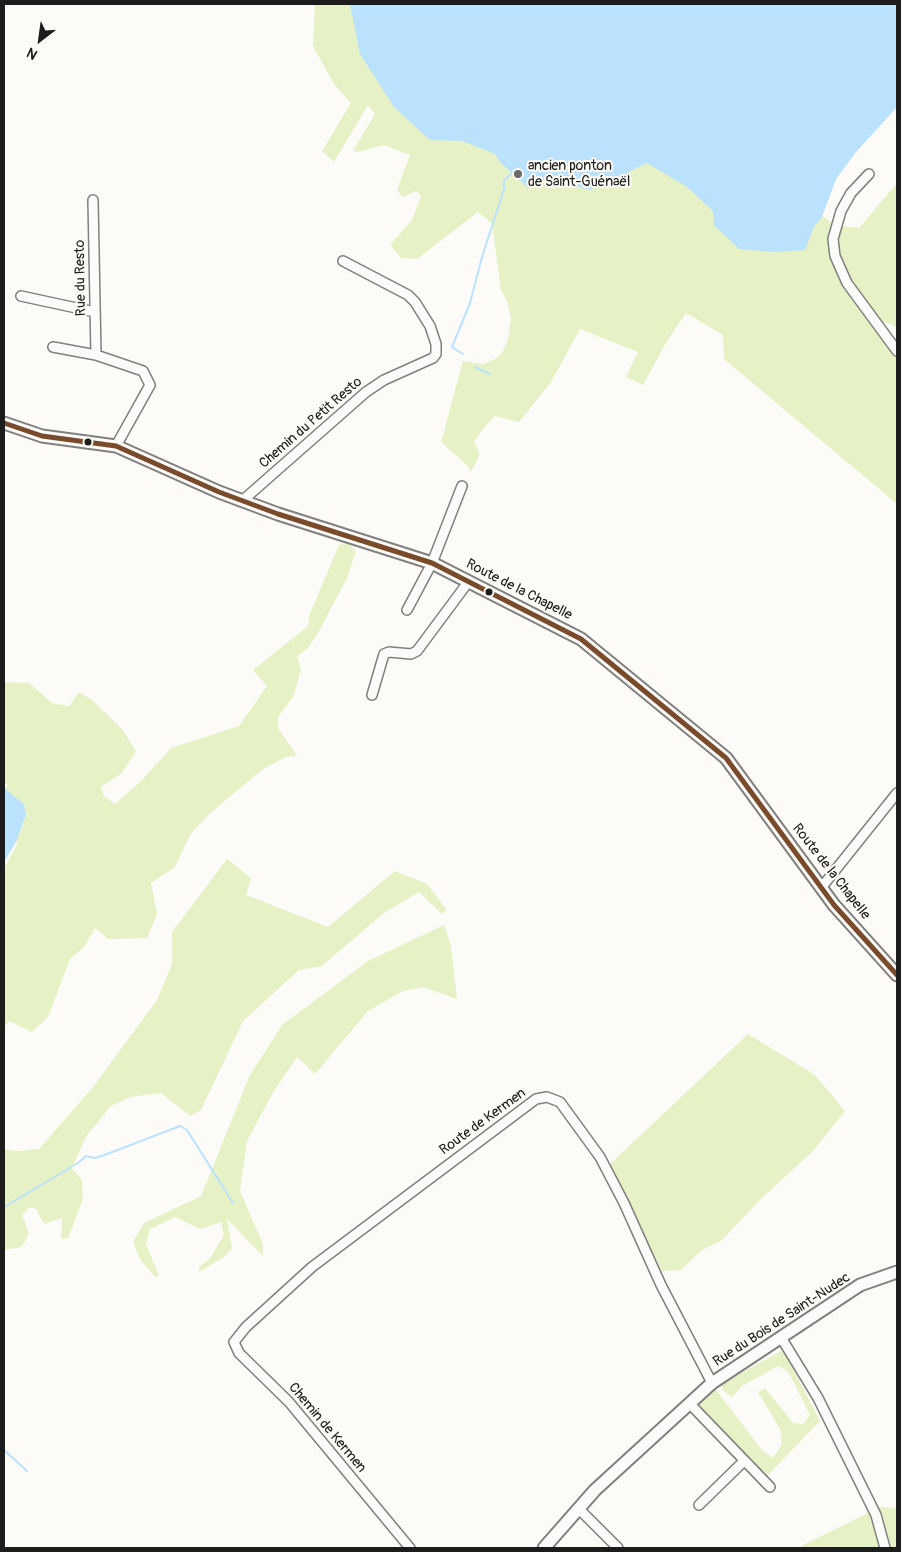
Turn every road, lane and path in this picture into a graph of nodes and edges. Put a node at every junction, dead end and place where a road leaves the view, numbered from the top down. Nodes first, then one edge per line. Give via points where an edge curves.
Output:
1 (869, 174) dead end
2 (93, 200) dead end
3 (343, 261) dead end
4 (21, 296) dead end
5 (95, 312) junction
6 (53, 347) dead end
7 (897, 351) edge
8 (96, 355) junction
9 (4, 423) edge
10 (116, 446) junction
11 (462, 486) dead end
12 (242, 501) junction
13 (432, 563) junction
14 (469, 581) junction
15 (407, 610) dead end
16 (372, 695) dead end
17 (897, 793) edge
18 (821, 888) junction
19 (897, 975) edge
20 (897, 1272) edge
21 (246, 1327) joint
22 (782, 1339) junction
23 (712, 1383) junction
24 (691, 1405) junction
25 (744, 1461) junction
26 (770, 1487) dead end
27 (699, 1505) dead end
28 (579, 1509) junction
29 (410, 1548) edge
30 (544, 1548) edge
31 (618, 1548) edge
32 (885, 1548) edge

1 - 7 street via 851,192 841,211 834,239 835,256 847,283
2 - 5 street, Rue du Resto
3 - 12 street, Chemin du Petit Resto via 408,295 415,302 430,326 436,354 366,392
4 - 5 street
5 - 8 street, Rue du Resto
6 - 8 street
8 - 10 street via 143,371 150,385
9 - 10 street, Route de la Chapelle via 42,436
10 - 12 street, Route de la Chapelle
11 - 13 street
12 - 13 street, Route de la Chapelle
13 - 14 street, Route de la Chapelle
13 - 15 street
14 - 16 street via 417,651 384,654
14 - 18 street, Route de la Chapelle via 581,639 726,758
17 - 18 street
18 - 19 street, Route de la Chapelle
20 - 22 street, Rue du Bois de Saint-Nudec via 860,1285
21 - 23 street, Route de Kermen via 312,1267 541,1097 556,1099 600,1157 660,1285
21 - 29 street, Chemin de Kermen via 234,1342 239,1353 288,1402
22 - 23 street, Rue du Bois de Saint-Nudec
22 - 32 street via 818,1398 876,1515
23 - 24 street, Rue du Bois de Saint-Nudec
24 - 25 street
24 - 28 street, Rue du Bois de Saint-Nudec via 595,1490
25 - 26 street
25 - 27 street
28 - 30 street, Rue du Bois de Saint-Nudec
28 - 31 street

